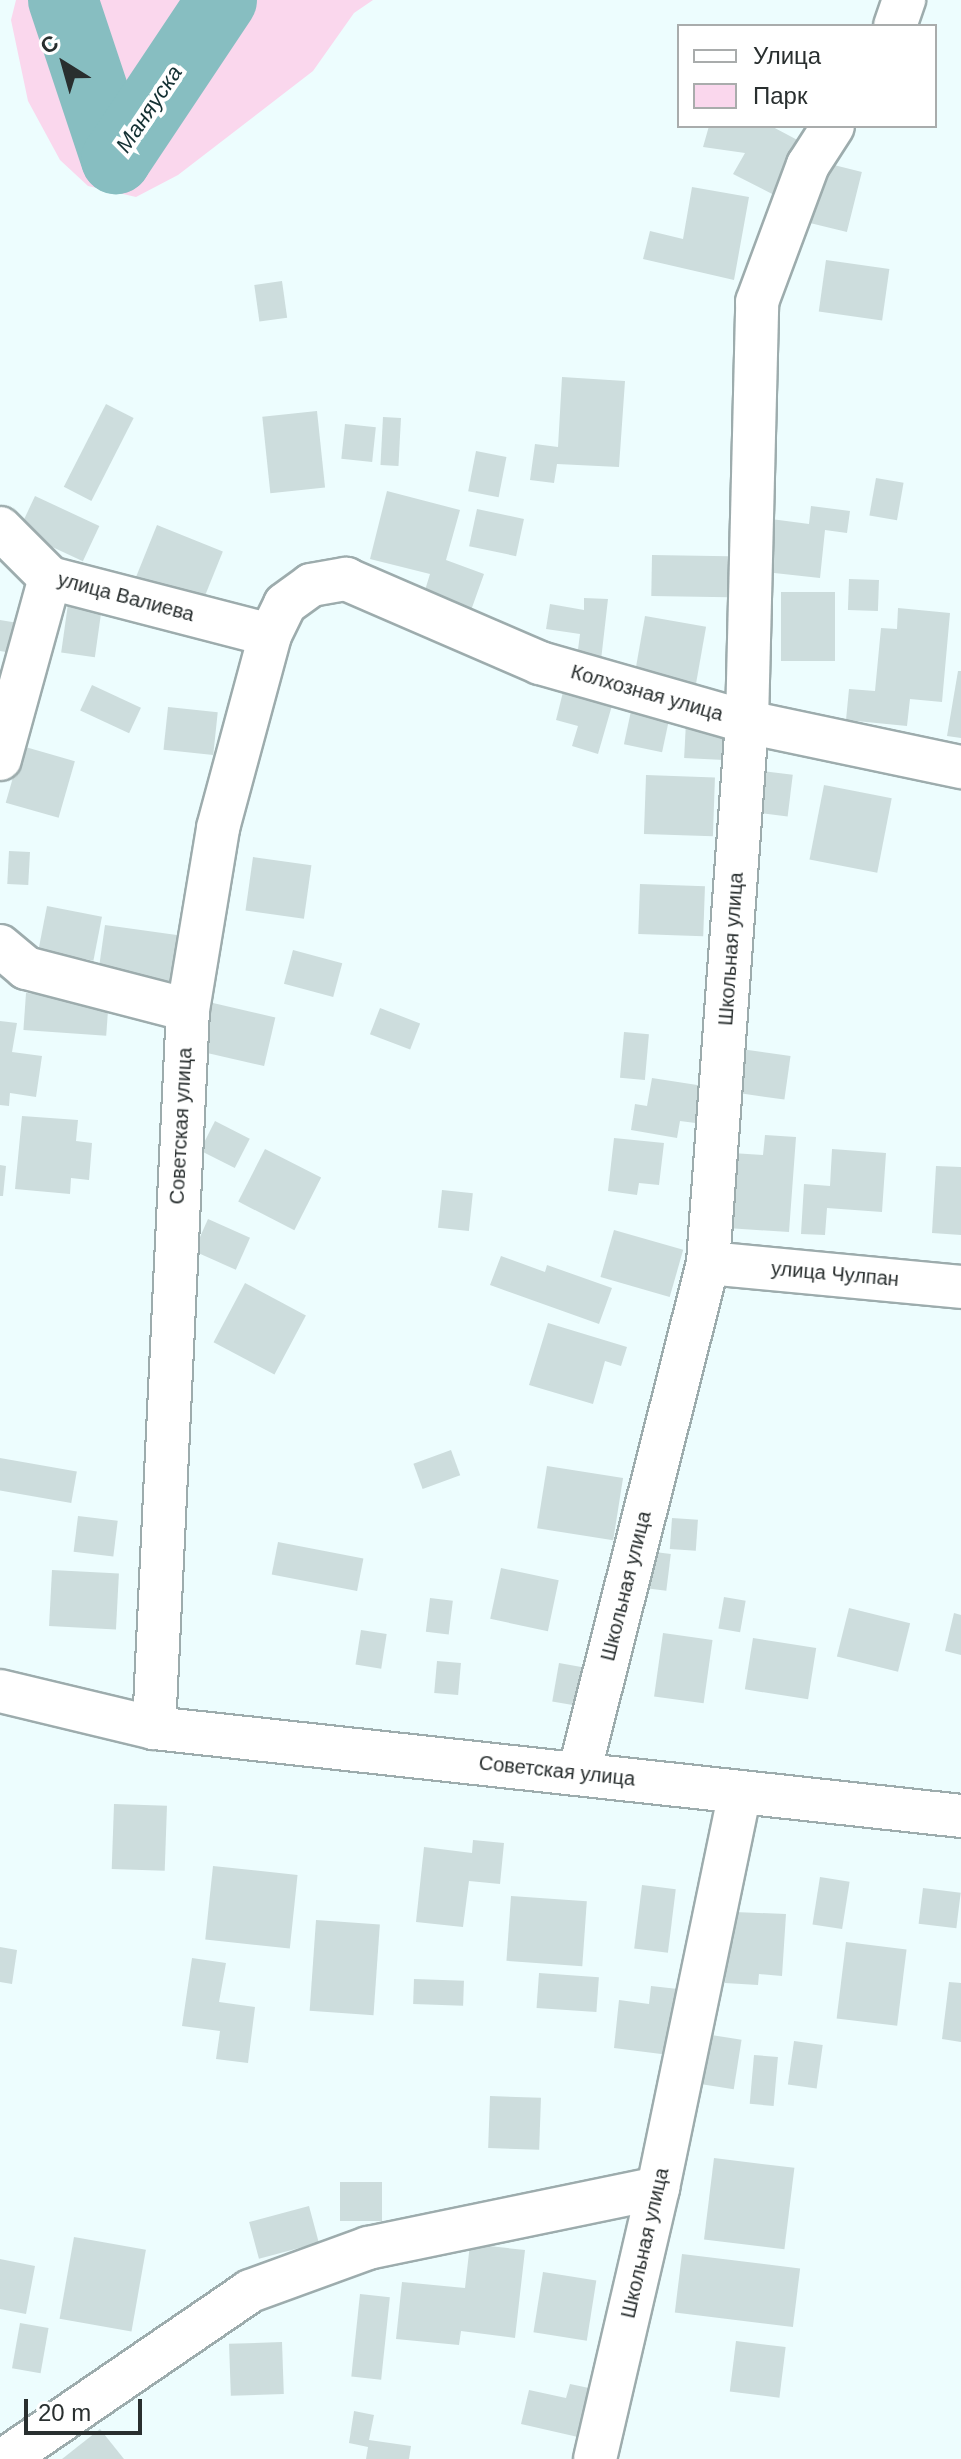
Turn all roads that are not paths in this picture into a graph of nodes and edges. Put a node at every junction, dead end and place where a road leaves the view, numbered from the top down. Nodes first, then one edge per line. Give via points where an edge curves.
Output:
1 (904, 0) edge
2 (896, 24) edge
3 (832, 128) edge
4 (0, 528) edge
5 (50, 578) junction
6 (346, 579) joint
7 (270, 635) junction
8 (747, 722) junction
9 (0, 759) edge
10 (961, 767) edge
11 (0, 946) edge
12 (188, 1010) junction
13 (708, 1263) junction
14 (961, 1287) edge
15 (0, 1691) edge
16 (154, 1728) junction
17 (579, 1773) junction
18 (740, 1792) junction
19 (961, 1816) edge
20 (658, 2188) junction
21 (5, 2459) edge
22 (595, 2459) edge

1 - 2 street
3 - 8 street, Школьная улица via 808,165 757,302
4 - 5 street, улица Валиева
5 - 7 street, улица Валиева
5 - 9 street
6 - 7 street, Советская улица via 311,585 285,604
6 - 8 street, Колхозная улица via 540,663
7 - 12 street, Советская улица via 218,828
8 - 10 street, Колхозная улица
8 - 13 street, Школьная улица
11 - 12 street via 26,968
12 - 16 street, Советская улица
13 - 14 street, улица Чулпан
13 - 17 street, Школьная улица
15 - 16 street, Советская улица
16 - 17 street, Советская улица
17 - 18 street, Советская улица
18 - 19 street, Советская улица
18 - 20 street, Школьная улица
20 - 21 street via 368,2248 250,2291
20 - 22 street, Школьная улица

